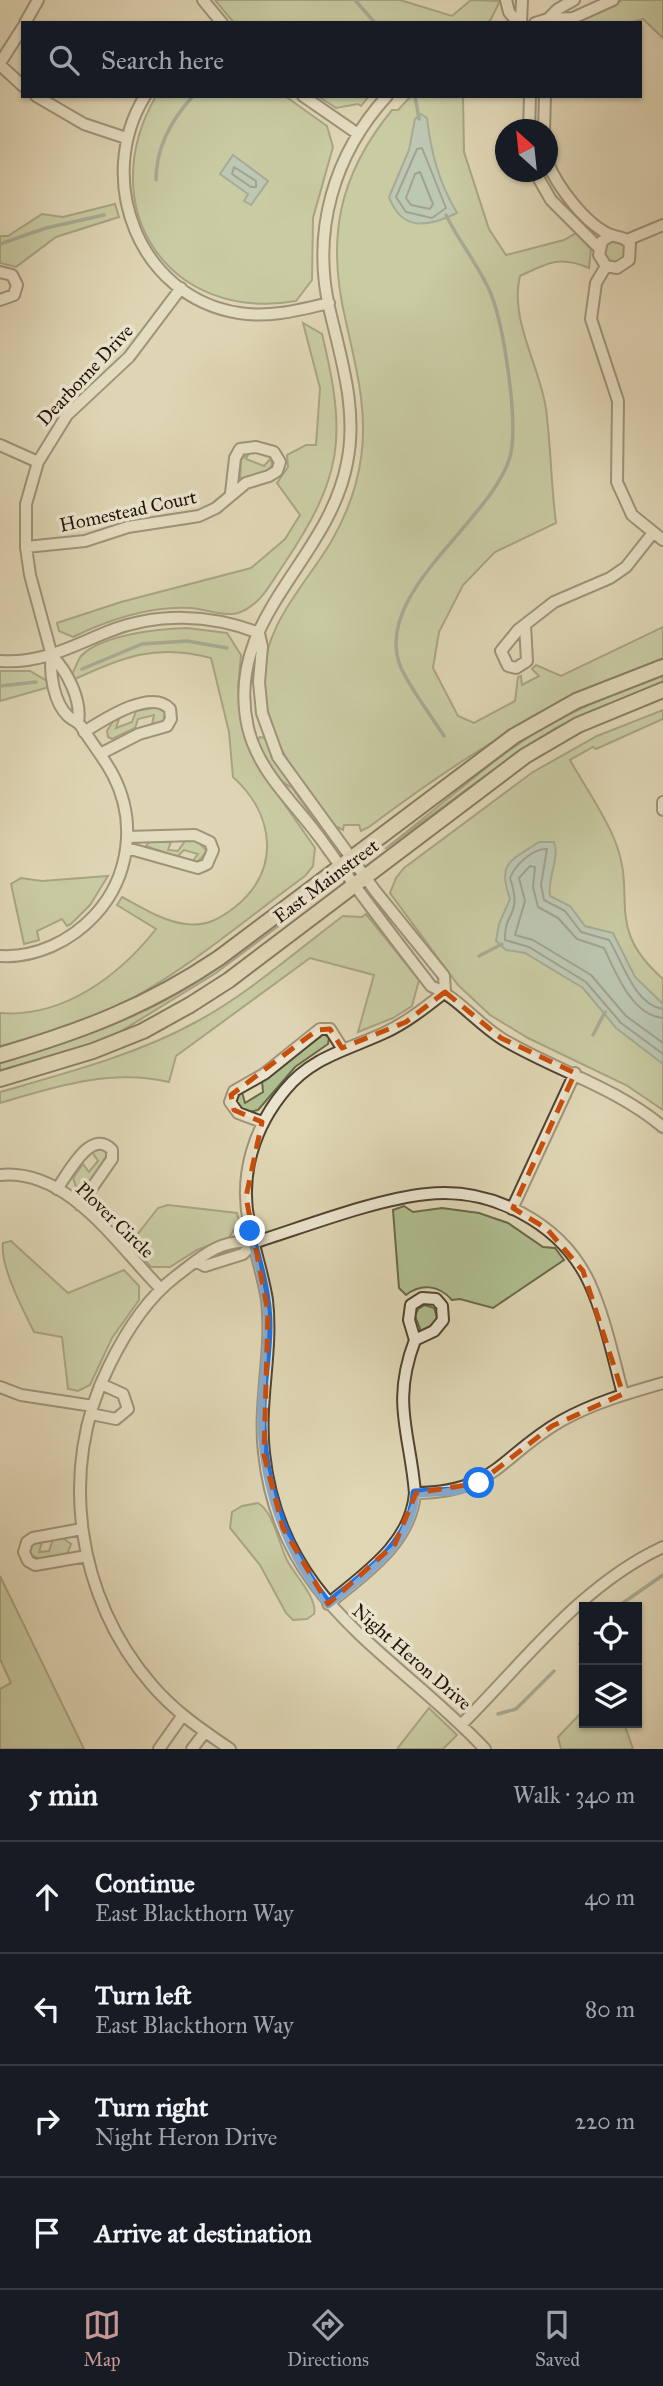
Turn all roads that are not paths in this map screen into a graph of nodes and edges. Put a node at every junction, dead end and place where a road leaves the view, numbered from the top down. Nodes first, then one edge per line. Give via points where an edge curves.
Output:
1 (38, 0) edge
2 (203, 0) edge
3 (506, 0) edge
4 (522, 0) edge
5 (574, 0) edge
6 (613, 0) edge
7 (548, 19) junction
8 (26, 21) edge
9 (220, 21) edge
10 (518, 21) edge
11 (520, 21) edge
12 (542, 21) edge
13 (21, 30) edge
14 (0, 64) edge
15 (21, 84) edge
16 (39, 98) edge
17 (144, 98) edge
18 (306, 98) edge
19 (385, 98) edge
20 (530, 98) edge
21 (545, 98) edge
22 (529, 119) edge
23 (544, 119) edge
24 (358, 134) junction
25 (126, 138) junction
26 (558, 180) edge
27 (541, 182) edge
28 (568, 197) junction
29 (557, 207) junction
30 (663, 225) edge
31 (612, 235) junction
32 (627, 240) junction
33 (599, 248) junction
34 (606, 266) junction
35 (0, 272) edge
36 (181, 288) junction
37 (0, 300) edge
38 (329, 303) junction
39 (0, 445) edge
40 (38, 462) junction
41 (232, 494) junction
42 (652, 534) junction
43 (663, 540) edge
44 (26, 547) junction
45 (525, 625) dead end
46 (259, 633) junction
47 (52, 656) junction
48 (0, 661) edge
49 (663, 667) edge
50 (663, 690) edge
51 (81, 727) junction
52 (100, 754) junction
53 (663, 802) edge
54 (663, 810) edge
55 (127, 842) junction
56 (352, 857) junction
57 (340, 866) junction
58 (359, 880) junction
59 (0, 956) edge
60 (445, 992) junction
61 (342, 1048) junction
62 (0, 1055) edge
63 (575, 1073) junction
64 (0, 1079) edge
65 (262, 1122) junction
66 (663, 1127) edge
67 (0, 1175) edge
68 (57, 1189) junction
69 (80, 1205) junction
70 (512, 1209) junction
71 (253, 1243) junction
72 (161, 1289) junction
73 (415, 1340) dead end
74 (663, 1383) edge
75 (101, 1384) junction
76 (0, 1387) edge
77 (623, 1394) junction
78 (92, 1410) junction
79 (415, 1493) junction
80 (82, 1529) junction
81 (663, 1547) edge
82 (87, 1556) junction
83 (328, 1604) junction
84 (183, 1715) junction
85 (462, 1724) junction
86 (205, 1732) junction
87 (159, 1749) edge
88 (192, 1749) edge
89 (230, 1749) edge
90 (485, 1749) edge

1 - 8 street
2 - 9 street
3 - 10 street
4 - 11 street
5 - 7 street
6 - 7 street via 573,18
7 - 12 street
13 - 14 street
14 - 15 street
16 - 25 street via 84,124
17 - 25 street
18 - 24 street
19 - 24 street
20 - 22 street
21 - 23 street
24 - 38 street via 328,209 323,258
25 - 36 street via 122,184 130,221 152,261
26 - 28 street
27 - 29 street
28 - 29 street
28 - 31 street
29 - 33 street
30 - 32 street
31 - 32 street
31 - 33 street
32 - 34 street via 632,249 629,260 622,267
33 - 34 street
34 - 42 street via 596,283 592,319 618,401 617,482 626,507
35 - 37 street via 12,275 17,285 14,295
36 - 38 street via 218,308 247,314 277,314
36 - 40 street, Dearborne Drive via 129,356 67,415
38 - 46 street via 351,418 348,462 326,524 277,596
39 - 40 street
40 - 44 street, Dearborne Drive via 26,504
41 - 41 street, Homestead Court via 277,471 274,452 256,446 240,449
41 - 44 street, Homestead Court via 216,508 190,519 128,527 85,541
42 - 43 street
42 - 45 street via 626,567 563,596
44 - 47 street, Dearborne Drive
46 - 47 street via 216,620 155,620 120,627
46 - 56 street via 261,702 273,748
46 - 57 street via 248,652 244,681 252,740 267,772
47 - 48 street
47 - 51 street, Dearborne Drive via 63,666 80,709
49 - 56 main road, East Mainstreet via 591,695 529,727
50 - 58 main road, East Mainstreet via 541,746
51 - 52 street
51 - 52 street via 143,704 158,702 170,709 167,726
52 - 55 street via 124,800
53 - 54 street
55 - 55 street via 198,868 207,864 213,850 210,842 195,835
55 - 59 street via 114,889 81,929 46,949
56 - 57 main road, East Mainstreet
56 - 58 street
57 - 58 street
57 - 62 main road, East Mainstreet via 219,958 158,996 94,1026
58 - 60 street via 431,986
58 - 64 main road, East Mainstreet via 213,991 159,1023 80,1056
60 - 61 street, Night Heron Drive via 406,1022
60 - 63 street via 501,1038
61 - 65 street, Night Heron Drive via 294,1079
61 - 65 street via 330,1029 320,1028 273,1067 234,1091 230,1102 234,1111
63 - 66 street via 622,1097
63 - 70 street
65 - 71 street, Night Heron Drive via 246,1187
67 - 68 street, Plover Circle via 30,1176
68 - 69 street, Plover Circle
68 - 69 street via 88,1148 105,1143 112,1150 112,1159
69 - 72 street, Plover Circle
70 - 71 street via 466,1195 419,1195
70 - 77 street via 547,1229 583,1271 598,1304
71 - 72 street via 243,1254 205,1266 197,1262
71 - 83 street, Night Heron Drive via 268,1312 262,1404 266,1470 289,1541
72 - 75 street via 136,1319
73 - 79 street via 401,1400
74 - 77 street
75 - 78 street
75 - 78 street via 123,1394 128,1409 116,1419
76 - 78 street
77 - 79 street via 552,1426 479,1483 455,1491
78 - 80 street via 81,1466
79 - 83 street via 410,1519 395,1544
80 - 82 street
80 - 82 street via 33,1538 24,1552 35,1565
81 - 85 street via 595,1590
82 - 84 street via 105,1612 123,1644 152,1686
83 - 85 street, Night Heron Drive via 354,1632
84 - 86 street
84 - 87 street
85 - 90 street, Night Heron Drive
86 - 88 street
86 - 89 street

